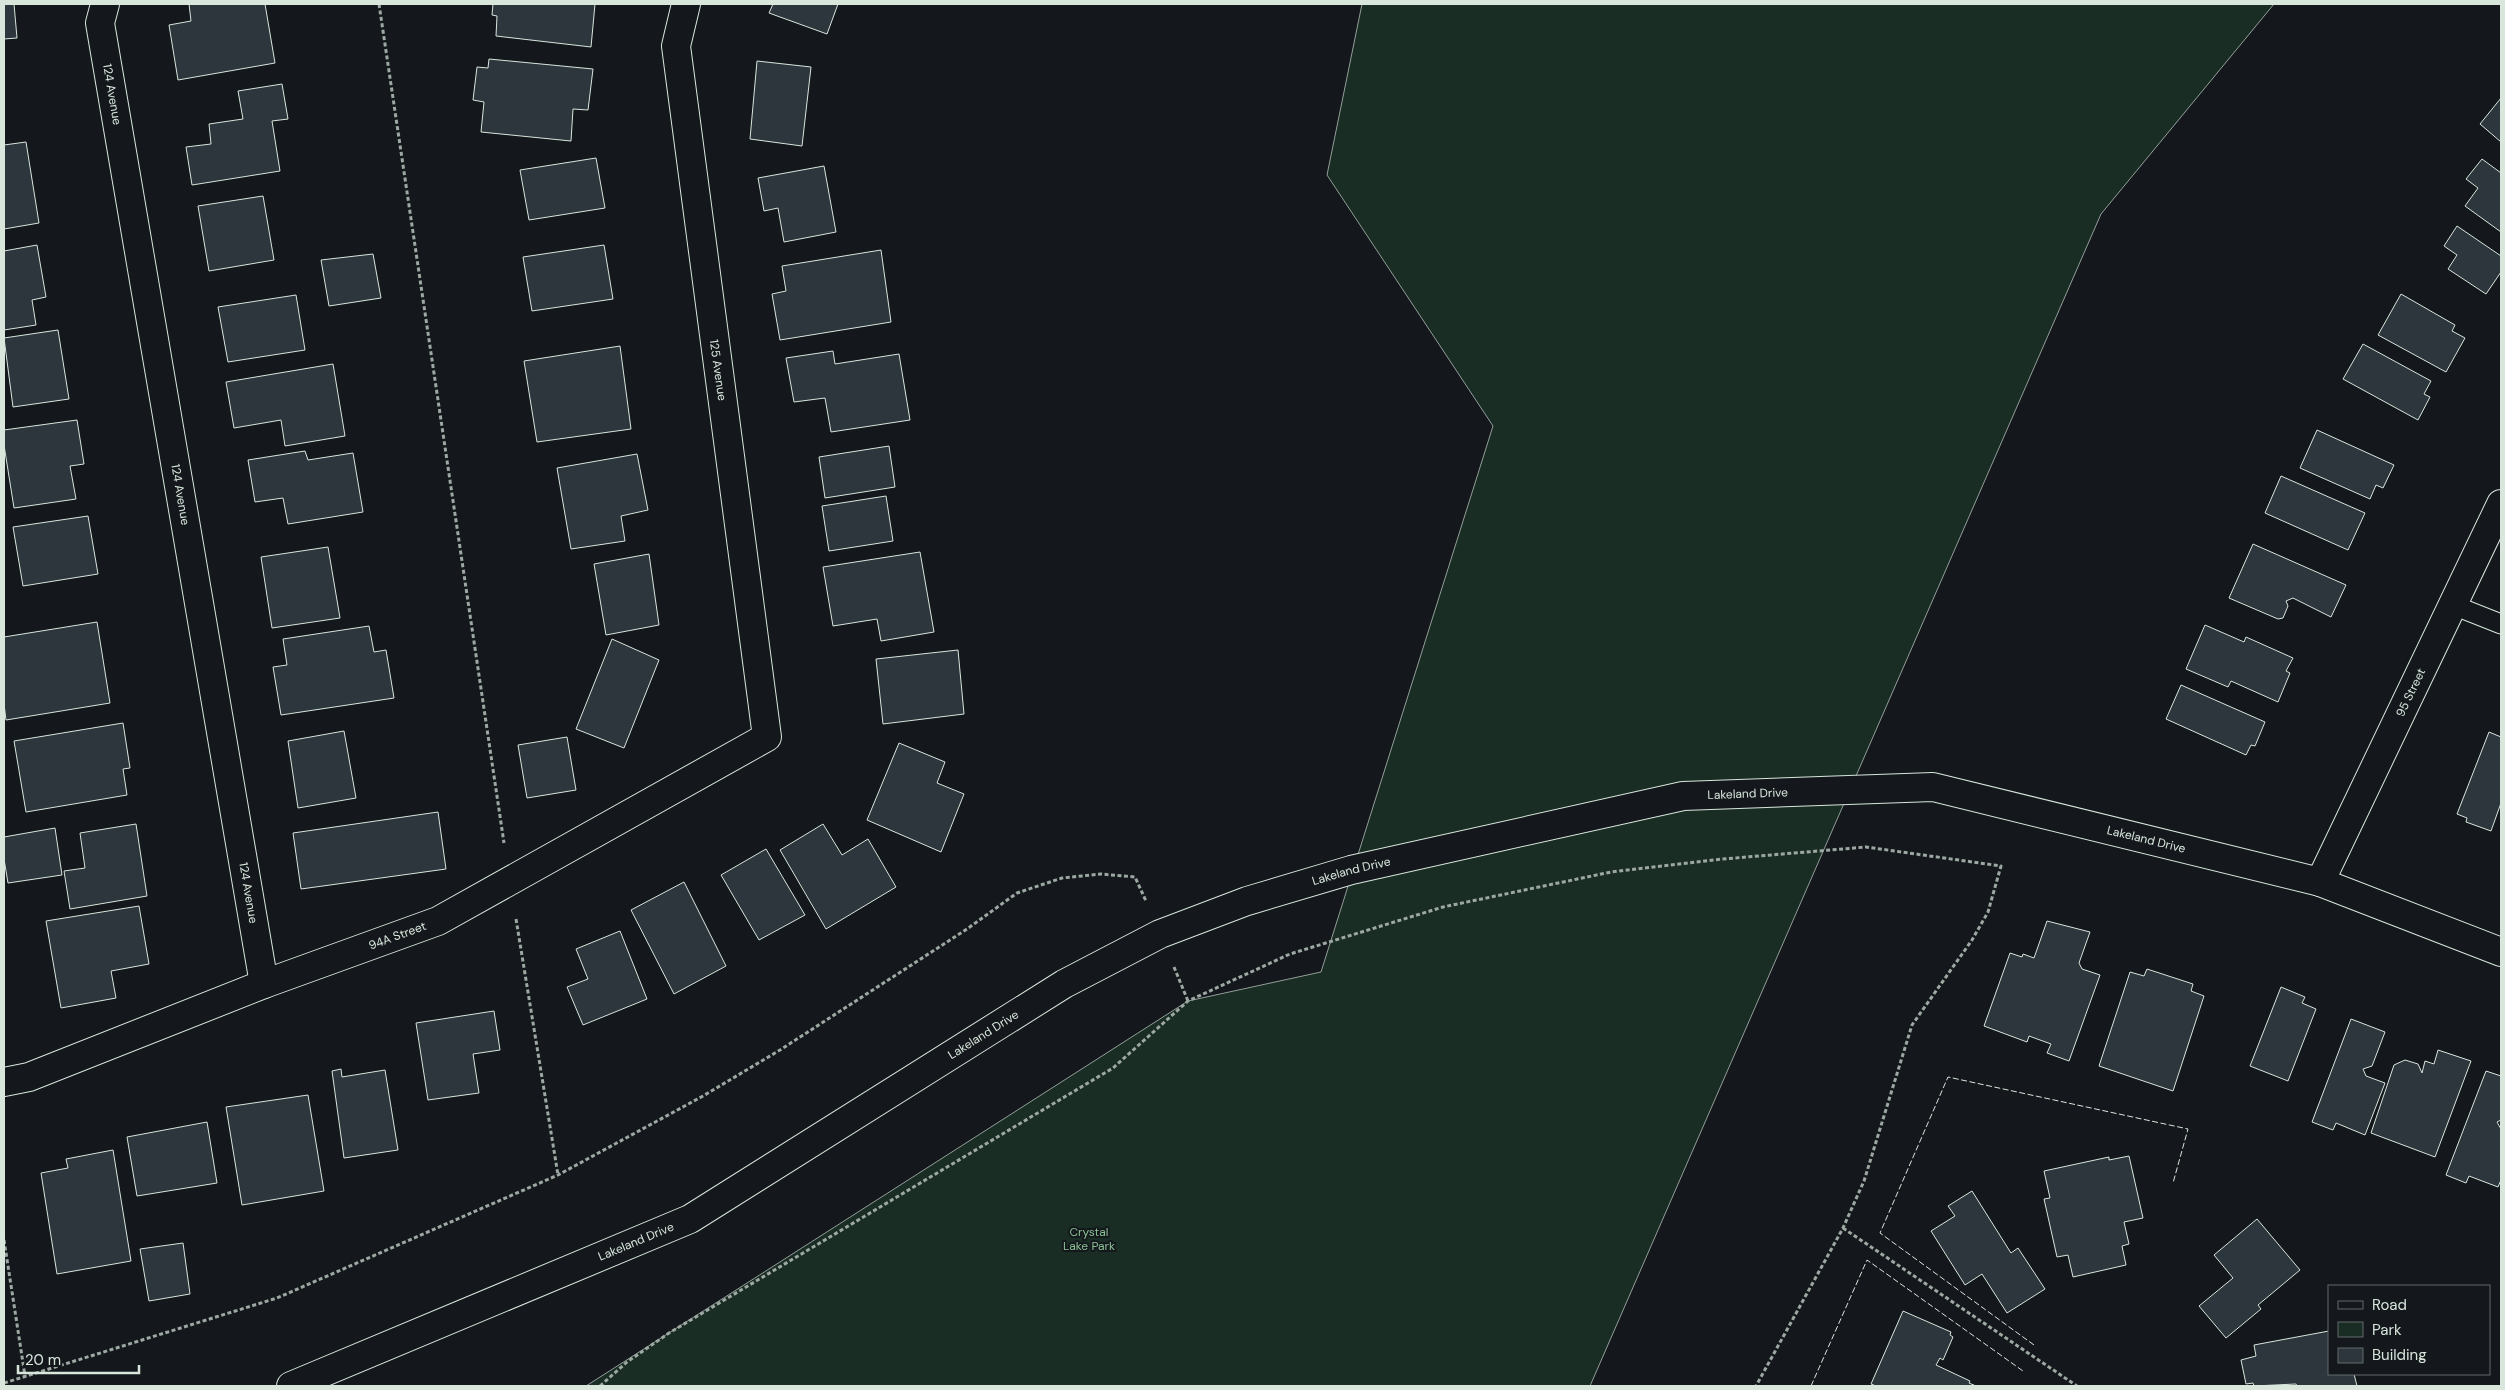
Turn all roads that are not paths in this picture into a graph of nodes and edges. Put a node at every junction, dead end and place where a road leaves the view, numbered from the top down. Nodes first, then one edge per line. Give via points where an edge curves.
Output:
1 (105, 4) edge
2 (686, 4) edge
3 (2501, 504) edge
4 (2453, 605) junction
5 (2501, 624) edge
6 (767, 737) joint
7 (2320, 882) junction
8 (2501, 952) edge
9 (264, 984) junction
10 (4, 1082) edge
11 (290, 1386) edge

1 - 9 street, 124 Avenue via 100,24
2 - 6 street, 125 Avenue via 676,46
3 - 4 street, 95 Street
4 - 5 lane
4 - 7 street, 95 Street
6 - 9 street, 94A Street via 438,921
7 - 8 street, Lakeland Drive
7 - 11 street, Lakeland Drive via 1933,787 1683,796 1351,870 1247,901 1160,934 1064,984 690,1219
9 - 10 street, 94A Street via 29,1076

